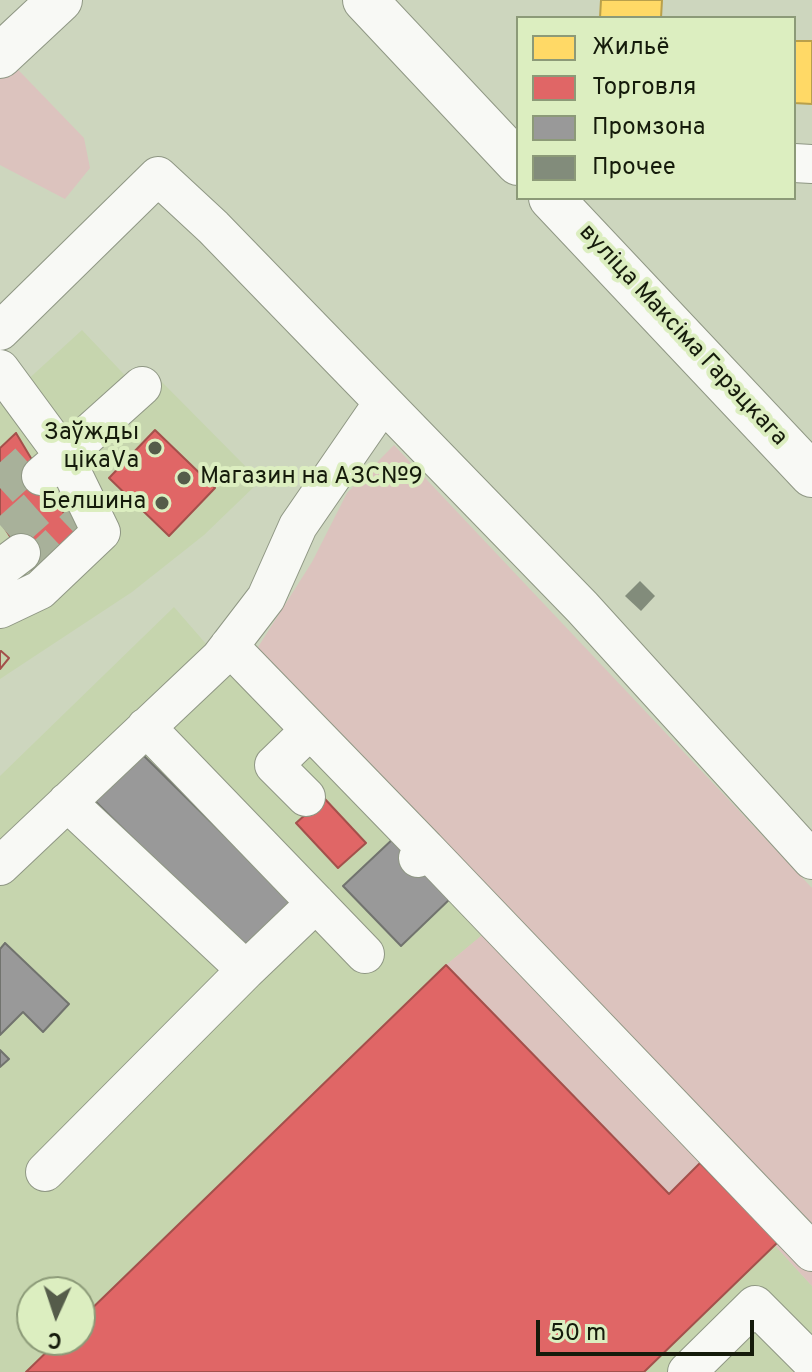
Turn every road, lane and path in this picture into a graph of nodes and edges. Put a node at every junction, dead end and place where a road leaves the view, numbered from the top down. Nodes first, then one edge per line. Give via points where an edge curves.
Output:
1 (60, 0) edge
2 (365, 0) edge
3 (0, 56) edge
4 (516, 161) edge
5 (553, 200) edge
6 (0, 331) edge
7 (0, 369) edge
8 (142, 386) dead end
9 (382, 404) junction
10 (53, 468) junction
11 (812, 475) edge
12 (12, 553) tunnel mouth
13 (0, 593) edge
14 (0, 609) edge
15 (229, 646) junction
16 (146, 727) junction
17 (310, 730) junction
18 (306, 797) dead end
19 (67, 802) junction
20 (812, 860) edge
21 (0, 866) edge
22 (316, 903) junction
23 (365, 954) dead end
24 (246, 970) junction
25 (45, 1172) dead end
26 (812, 1252) edge
27 (812, 1362) edge
28 (687, 1372) edge

1 - 3 main road
2 - 4 main road
5 - 11 main road, вуліца Максіма Гарэцкага
6 - 9 lane via 158,176
7 - 10 lane
8 - 10 lane
9 - 15 lane via 298,526 266,598
9 - 20 lane via 592,595
10 - 14 lane via 101,532 40,590
12 - 13 lane
15 - 16 lane
15 - 17 lane
16 - 19 lane
16 - 22 lane
17 - 18 lane via 274,765
17 - 26 lane via 422,854
19 - 21 lane
19 - 24 lane
22 - 23 lane
22 - 24 lane
24 - 25 lane
27 - 28 lane via 755,1305

